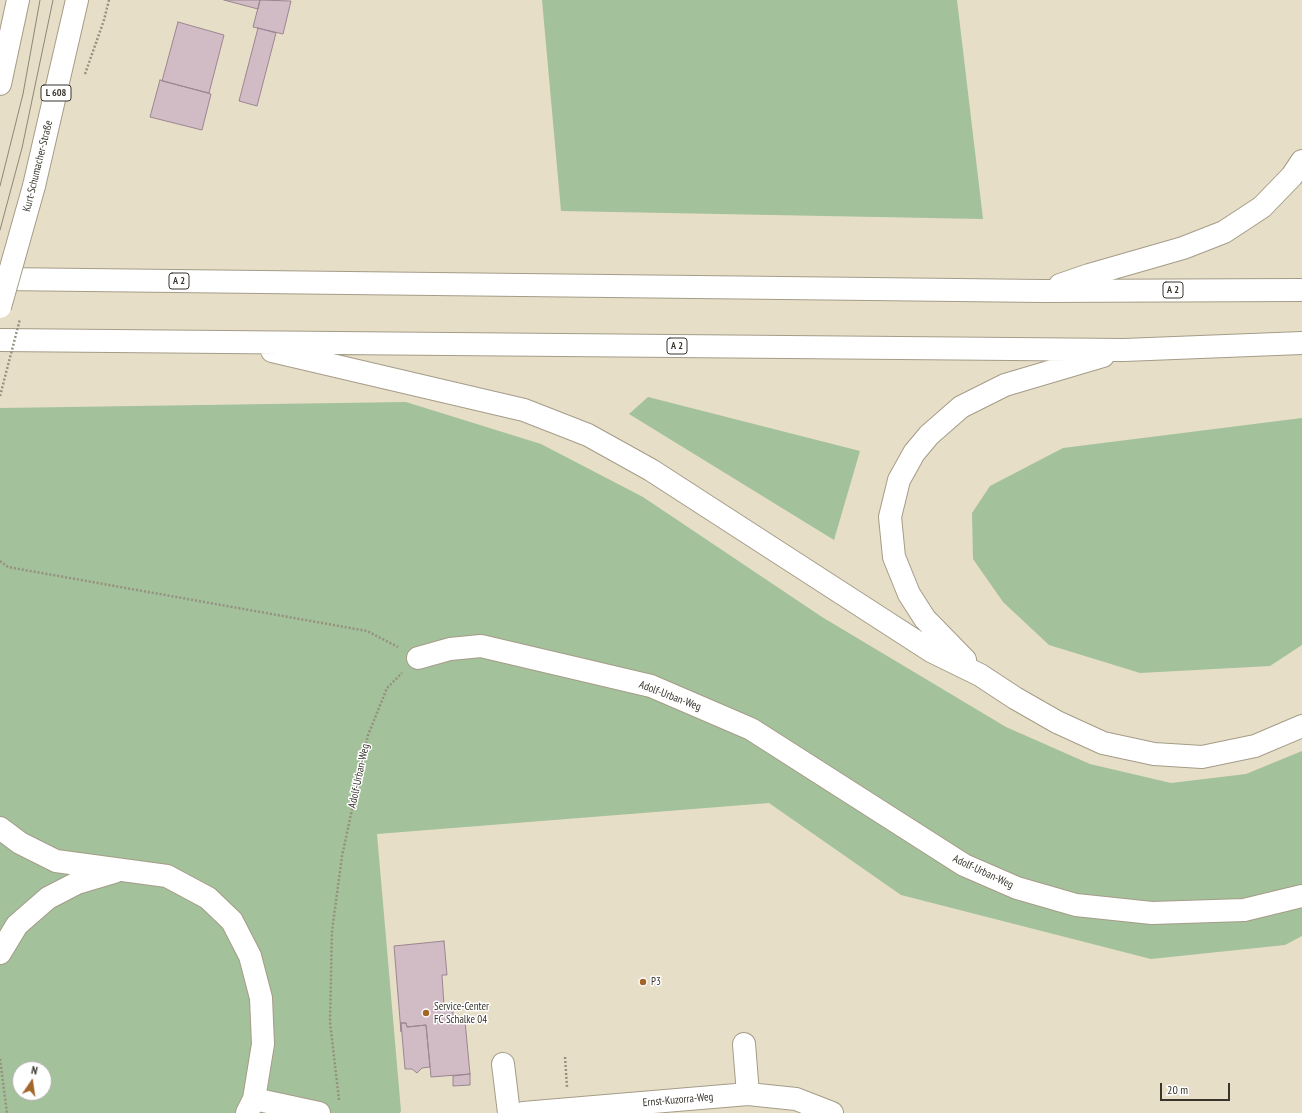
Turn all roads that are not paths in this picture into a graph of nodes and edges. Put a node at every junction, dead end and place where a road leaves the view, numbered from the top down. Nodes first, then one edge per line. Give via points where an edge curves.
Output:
1 (18, 0) edge
2 (77, 0) edge
3 (0, 84) edge
4 (1302, 161) edge
5 (0, 278) edge
6 (1302, 290) edge
7 (1043, 291) junction
8 (0, 307) edge
9 (0, 340) edge
10 (230, 341) junction
11 (1302, 343) edge
12 (1124, 350) junction
13 (418, 658) road end
14 (980, 675) junction
15 (1302, 726) edge
16 (0, 828) edge
17 (123, 870) junction
18 (1302, 896) edge
19 (0, 953) edge
20 (744, 1044) dead end
21 (503, 1064) dead end
22 (748, 1094) junction
23 (250, 1106) edge
24 (319, 1113) edge
25 (509, 1113) edge
26 (523, 1113) edge
27 (832, 1113) edge

1 - 3 main road
2 - 8 main road, Kurt-Schumacher-Straße / L 608, bridge via 34,186
4 - 7 main road via 1292,176 1262,207 1224,232 1184,248
5 - 7 main road, A 2
6 - 7 main road, A 2
9 - 10 main road, A 2
10 - 12 main road, A 2
10 - 14 main road via 524,410 588,435 651,470 931,651
11 - 12 main road, A 2
12 - 14 main road via 1005,385 961,407 924,441 899,480 890,517 894,557 909,594 925,619
13 - 18 main road, Adolf-Urban-Weg via 450,649 482,646 651,686 751,729 964,865 1017,888 1076,905 1152,913 1244,910
14 - 15 main road via 1058,722 1103,743 1154,754 1202,757 1255,746
16 - 17 main road via 20,843 56,861
17 - 19 main road via 77,883 48,898 17,925
17 - 23 main road via 167,876 208,898 232,922 250,956 261,998 263,1044
20 - 22 main road
21 - 25 main road
22 - 26 main road, Ernst-Kuzorra-Weg
22 - 27 main road, Ernst-Kuzorra-Weg via 796,1099
23 - 24 main road

